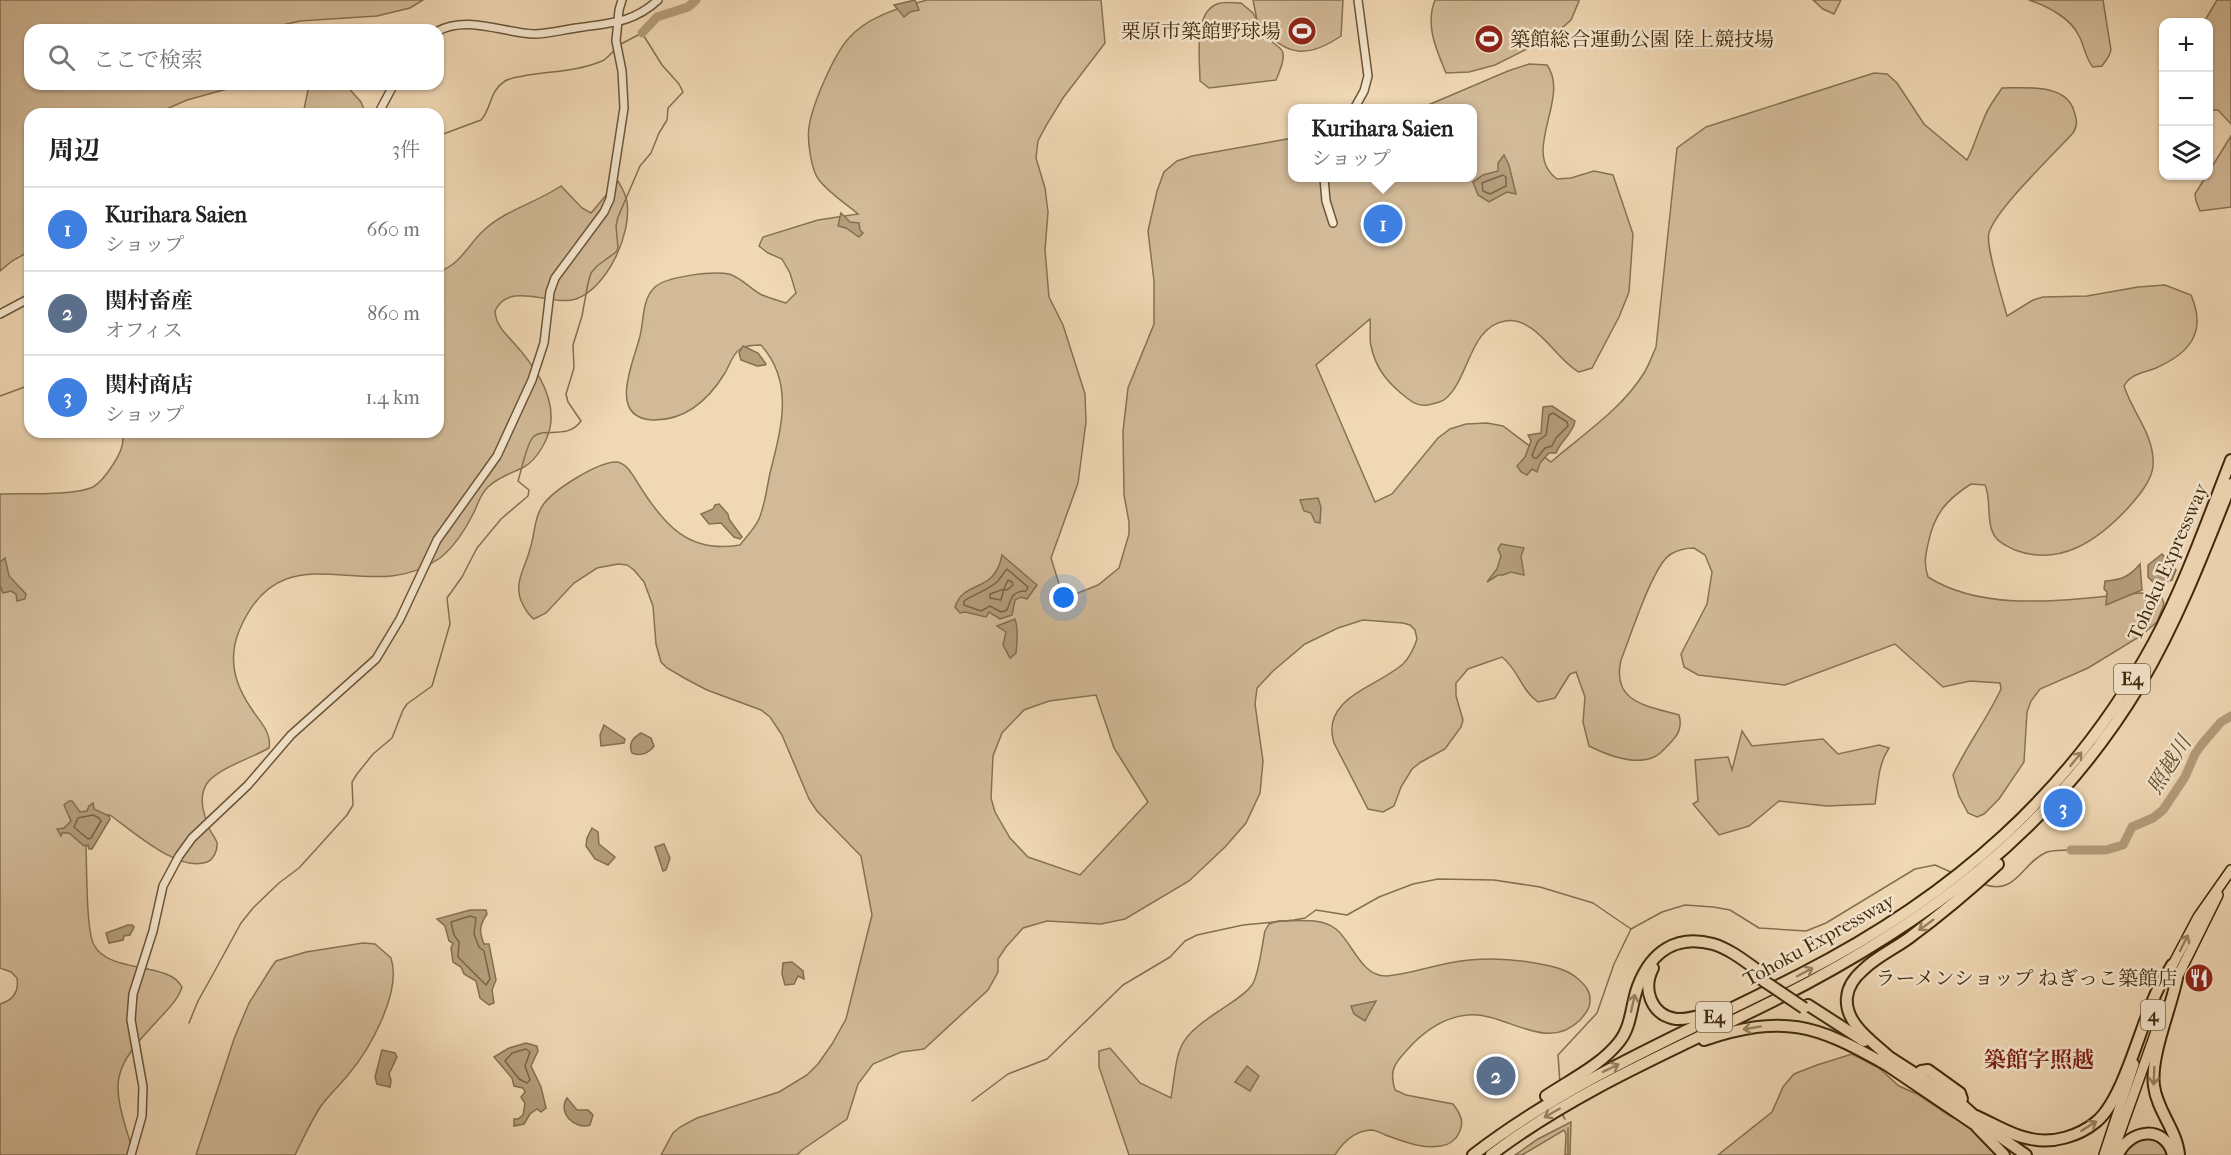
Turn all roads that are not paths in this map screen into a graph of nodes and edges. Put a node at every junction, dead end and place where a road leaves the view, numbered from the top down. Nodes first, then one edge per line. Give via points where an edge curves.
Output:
1 (622, 0) edge
2 (658, 0) edge
3 (1358, 0) edge
4 (617, 23) junction
5 (444, 29) edge
6 (391, 90) edge
7 (1356, 104) edge
8 (381, 108) edge
9 (1324, 182) edge
10 (1333, 223) dead end
11 (24, 301) edge
12 (0, 314) edge
13 (2231, 460) edge
14 (2231, 484) edge
15 (1985, 865) junction
16 (2231, 870) edge
17 (1963, 883) junction
18 (2222, 885) junction
19 (2172, 965) junction
20 (1758, 974) junction
21 (2177, 978) junction
22 (1738, 1005) junction
23 (1886, 1060) junction
24 (1641, 1066) junction
25 (1968, 1112) junction
26 (131, 1155) edge
27 (1473, 1155) edge
28 (1491, 1155) edge
29 (2004, 1155) edge
30 (2017, 1155) edge
31 (2026, 1155) edge
32 (2104, 1155) edge
33 (2112, 1155) edge
34 (2118, 1155) edge
35 (2173, 1155) edge
36 (2179, 1155) edge

1 - 4 street
2 - 4 street
3 - 7 street via 1368,76
4 - 5 street via 534,34 459,24
4 - 26 street via 624,108 610,199 555,278 538,362 496,456 437,540 400,619 376,659 291,735 248,785 192,838 164,886 133,994 131,1020 143,1087 142,1116
6 - 8 street
9 - 10 street
11 - 12 street
15 -> 13 highway, Tohoku Expressway / E4 via 2084,750 2120,698 2170,610
14 - 15 highway, Tohoku Expressway / E4 via 2191,585 2161,647 2110,730 2023,839
15 - 17 highway, Tohoku Expressway / E4
15 - 17 highway
16 - 18 highway, 4
22 -> 17 highway, Tohoku Expressway / E4 via 1800,975
17 -> 23 highway via 1937,917 1852,981 1847,997 1852,1020
17 - 24 highway, Tohoku Expressway / E4 via 1841,964
19 -> 18 highway, 4 via 2198,917
18 - 21 highway, 4
25 -> 19 highway via 2032,1140 2064,1139 2097,1122 2120,1087 2158,989
19 - 32 highway, 4
20 - 22 highway via 1718,952 1692,946 1665,955 1648,978 1651,1001 1669,1017 1692,1018
20 - 23 highway
27 -> 20 highway via 1620,1041 1645,970 1654,956 1667,947 1696,941 1714,945 1739,957
21 - 33 highway, 4
21 -> 36 highway via 2154,1067 2153,1086
27 -> 22 highway, Tohoku Expressway / E4 via 1570,1090
23 -> 24 highway via 1807,1028 1769,1025 1726,1033
23 - 25 highway via 1918,1086
23 - 25 highway via 1915,1070
24 -> 28 highway, Tohoku Expressway / E4 via 1549,1115
25 - 29 highway
25 - 30 highway
25 - 31 highway
34 - 35 highway via 2128,1140 2144,1132 2164,1139

